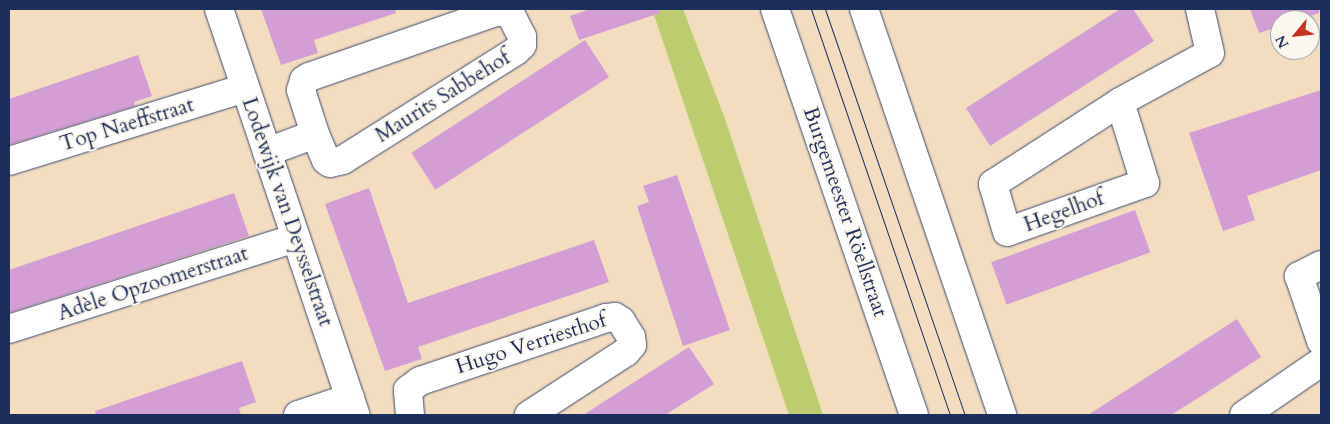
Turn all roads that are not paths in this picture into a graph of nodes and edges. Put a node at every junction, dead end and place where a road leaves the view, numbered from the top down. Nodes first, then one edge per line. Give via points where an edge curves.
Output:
1 (219, 9) edge
2 (775, 9) edge
3 (864, 9) edge
4 (1200, 9) edge
5 (246, 88) junction
6 (1120, 102) junction
7 (315, 134) junction
8 (267, 152) junction
9 (9, 161) edge
10 (296, 238) junction
11 (1321, 266) edge
12 (9, 329) edge
13 (1321, 341) edge
14 (1321, 362) edge
15 (353, 407) edge
16 (298, 415) edge
17 (410, 415) edge
18 (529, 415) edge
19 (914, 415) edge
20 (1002, 415) edge
21 (1244, 415) edge

1 - 5 street, Lodewijk van Deysselstraat
2 - 19 street, Burgemeester Röellstraat
3 - 20 street
4 - 6 street, Hegelhof via 1210,52
5 - 8 street, Lodewijk van Deysselstraat
5 - 9 street, Top Naeffstraat
6 - 6 street, Hegelhof via 1145,183 1007,232 993,184
7 - 7 street, Maurits Sabbehof via 326,160 330,163 343,160 516,51 522,45 522,36 512,17 506,12 496,12 304,80 301,90
7 - 8 street
8 - 10 street, Lodewijk van Deysselstraat
10 - 12 street, Adèle Opzoomerstraat
10 - 15 street, Lodewijk van Deysselstraat
11 - 13 street via 1299,276
14 - 21 street
15 - 16 street
17 - 18 street, Hugo Verriesthof via 408,390 420,381 606,318 615,317 622,321 631,337 632,345 626,352

